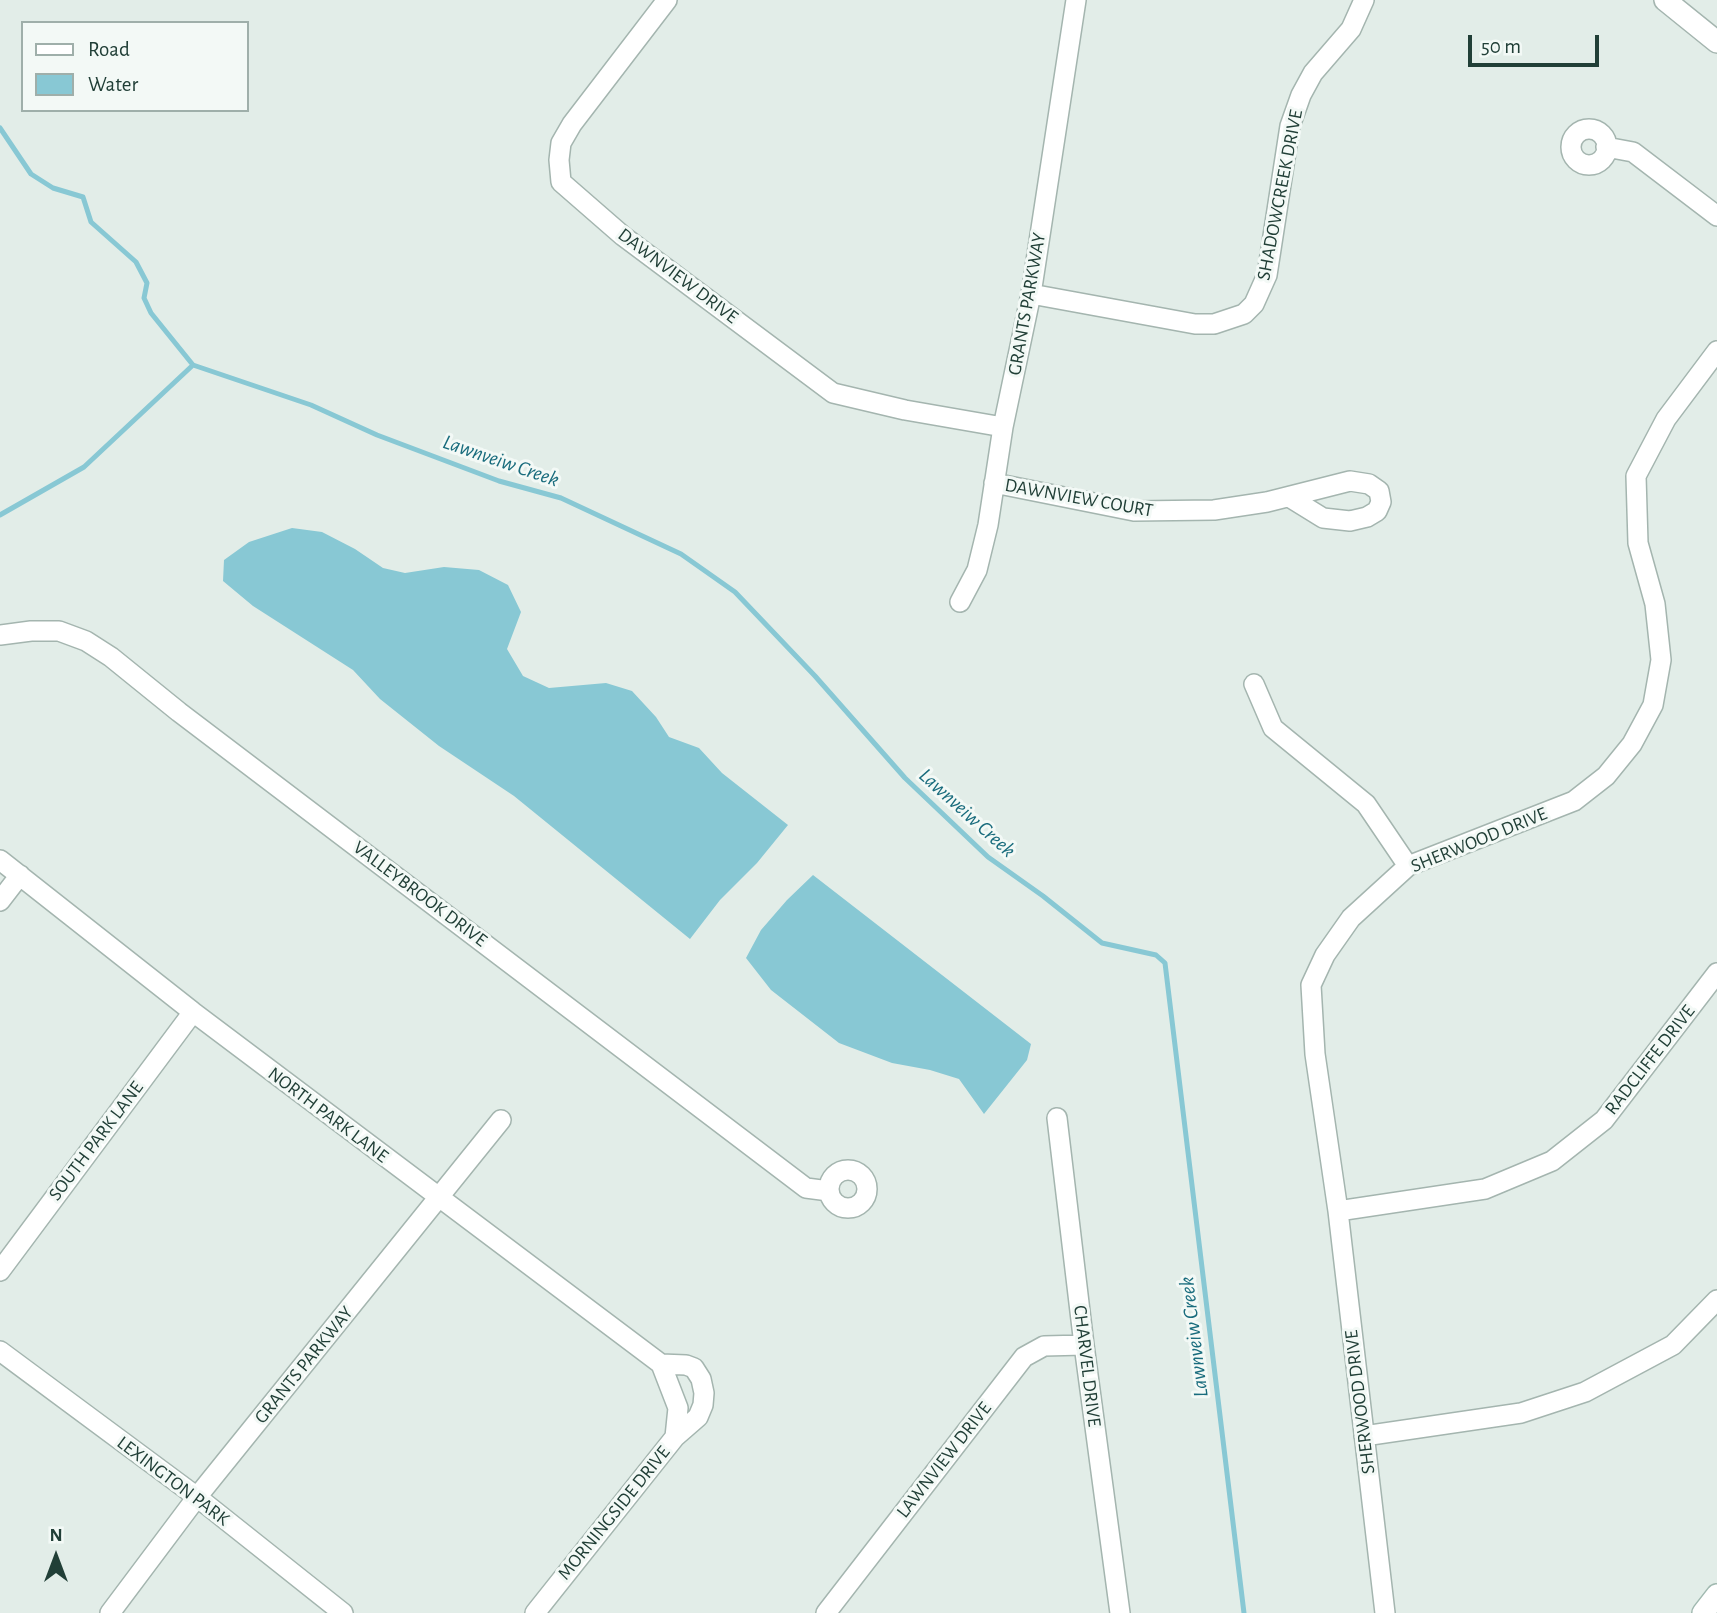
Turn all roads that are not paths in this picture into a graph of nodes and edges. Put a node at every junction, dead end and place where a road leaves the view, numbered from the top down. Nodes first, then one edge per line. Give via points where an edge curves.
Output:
1 (667, 0) edge
2 (1076, 0) edge
3 (1364, 0) edge
4 (1665, 0) edge
5 (1717, 41) edge
6 (1606, 147) dead end
7 (1717, 216) edge
8 (1031, 294) junction
9 (1717, 351) edge
10 (1003, 427) junction
11 (994, 484) junction
12 (1289, 497) dead end
13 (960, 602) dead end
14 (0, 635) edge
15 (1254, 684) dead end
16 (0, 860) edge
17 (1408, 866) junction
18 (20, 875) junction
19 (0, 901) edge
20 (1717, 973) edge
21 (193, 1012) junction
22 (1057, 1118) dead end
23 (501, 1120) dead end
24 (829, 1191) dead end
25 (439, 1199) junction
26 (1338, 1211) junction
27 (0, 1270) edge
28 (1717, 1300) edge
29 (1084, 1345) junction
30 (0, 1352) edge
31 (661, 1364) junction
32 (1364, 1436) junction
33 (675, 1437) junction
34 (197, 1497) junction
35 (1717, 1595) edge
36 (110, 1613) edge
37 (343, 1613) edge
38 (535, 1613) edge
39 (826, 1613) edge
40 (1120, 1613) edge
41 (1385, 1613) edge
42 (1703, 1613) edge

1 - 10 street, DAWNVIEW DRIVE via 572,124 561,143 561,181 623,236 833,393
2 - 8 street, GRANTS PARKWAY
3 - 8 street, SHADOWCREEK DRIVE via 1351,29 1301,94 1290,126 1267,275 1254,304 1244,314 1214,324 1195,324
4 - 5 street
6 - 7 street via 1633,152
8 - 10 street, GRANTS PARKWAY
9 - 17 street, SHERWOOD DRIVE via 1665,419 1636,477 1638,543 1656,604 1661,660 1653,705 1632,744 1606,776 1574,801
10 - 11 street, GRANTS PARKWAY
11 - 12 street, DAWNVIEW COURT via 1134,511 1214,510
11 - 13 street, GRANTS PARKWAY via 977,570
14 - 24 street, VALLEYBROOK DRIVE via 59,631 111,657 806,1188
15 - 17 street via 1273,728 1366,804
16 - 18 street, NORTH PARK LANE
17 - 26 street, SHERWOOD DRIVE via 1350,918 1311,985 1315,1054
18 - 19 street
18 - 21 street, NORTH PARK LANE
20 - 26 street, RADCLIFFE DRIVE via 1604,1120 1552,1161 1485,1189
21 - 25 street, NORTH PARK LANE
21 - 27 street, SOUTH PARK LANE
22 - 29 street, CHARVEL DRIVE
23 - 25 street, GRANTS PARKWAY
25 - 31 street, NORTH PARK LANE
25 - 34 street, GRANTS PARKWAY
26 - 32 street, SHERWOOD DRIVE
28 - 32 street via 1673,1345 1585,1392 1521,1413
29 - 39 street, LAWNVIEW DRIVE via 1044,1346 1024,1357
29 - 40 street, CHARVEL DRIVE
30 - 34 street, LEXINGTON PARK
31 - 33 street, MORNINGSIDE DRIVE via 678,1408
31 - 33 street, NORTH PARK LANE via 694,1368 704,1393 698,1417
32 - 41 street, SHERWOOD DRIVE
33 - 38 street, MORNINGSIDE DRIVE
34 - 36 street, GRANTS PARKWAY
34 - 37 street, LEXINGTON PARK
35 - 42 street

